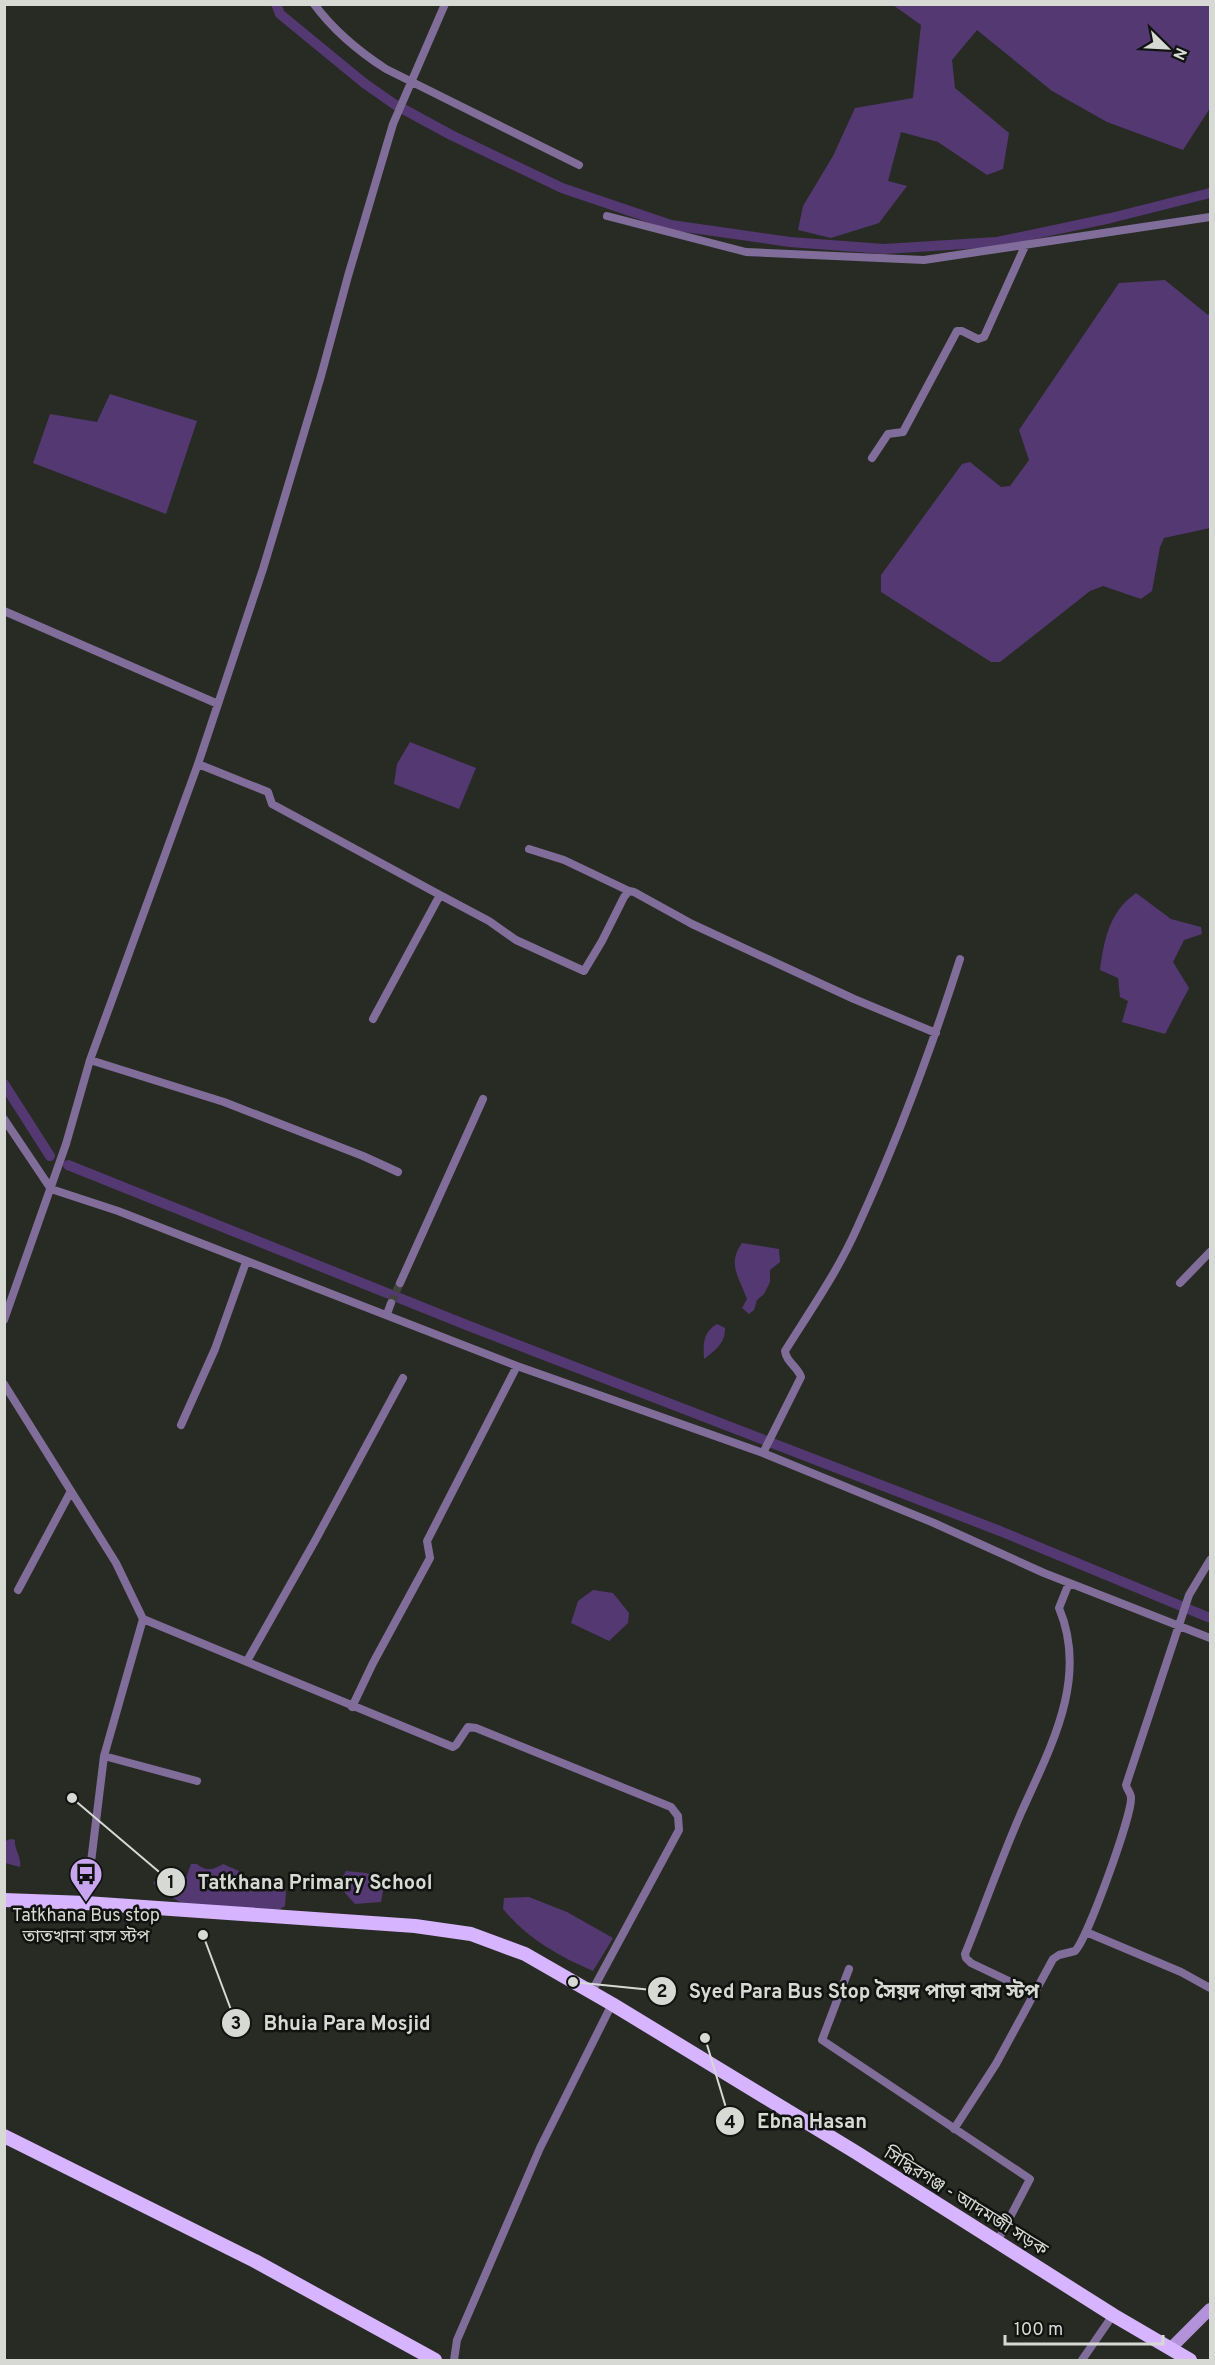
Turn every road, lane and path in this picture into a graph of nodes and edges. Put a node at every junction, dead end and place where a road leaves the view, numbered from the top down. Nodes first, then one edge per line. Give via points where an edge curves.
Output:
1 (314, 4) edge
2 (444, 4) edge
3 (410, 86) junction
4 (579, 165) dead end
5 (607, 216) dead end
6 (1210, 217) edge
7 (1025, 246) junction
8 (872, 458) dead end
9 (4, 611) edge
10 (218, 704) junction
11 (198, 764) junction
12 (529, 849) dead end
13 (628, 891) junction
14 (440, 895) junction
15 (960, 959) dead end
16 (373, 1020) dead end
17 (936, 1033) junction
18 (90, 1060) junction
19 (483, 1099) dead end
20 (4, 1119) edge
21 (398, 1172) dead end
22 (51, 1189) junction
23 (1210, 1252) edge
24 (246, 1262) junction
25 (400, 1283) tunnel mouth
26 (1180, 1283) dead end
27 (391, 1303) tunnel mouth
28 (387, 1314) junction
29 (4, 1320) edge
30 (517, 1366) junction
31 (403, 1378) dead end
32 (4, 1384) edge
33 (181, 1425) dead end
34 (765, 1449) junction
35 (71, 1491) junction
36 (1210, 1560) edge
37 (1070, 1583) junction
38 (18, 1590) dead end
39 (143, 1619) junction
40 (1178, 1624) junction
41 (1210, 1638) edge
42 (247, 1661) junction
43 (352, 1707) junction
44 (104, 1756) junction
45 (197, 1781) dead end
46 (4, 1900) edge
47 (86, 1903) junction
48 (1086, 1932) junction
49 (849, 1969) dead end
50 (1210, 1988) edge
51 (591, 1993) junction
52 (1034, 1993) junction
53 (612, 2004) junction
54 (954, 2129) junction
55 (4, 2136) edge
56 (997, 2242) junction
57 (1210, 2309) edge
58 (1113, 2315) junction
59 (1171, 2348) junction
60 (435, 2361) edge
61 (454, 2361) edge
62 (1082, 2361) edge
63 (1190, 2361) edge

1 - 3 street via 362,54
2 - 3 street
3 - 4 street
3 - 10 street via 393,124 321,376
5 - 7 street via 754,253 924,260
6 - 7 street
7 - 8 street via 984,337 978,339 957,332 903,432 888,434
9 - 10 street
10 - 11 street
11 - 14 street via 268,792 272,804
11 - 18 street
12 - 13 street via 564,860
13 - 14 street via 584,971 516,940
13 - 17 street via 854,999
14 - 16 street
15 - 17 street
17 - 34 street via 857,1230 785,1351 801,1377
18 - 21 street via 224,1102
18 - 22 street
19 - 25 street
20 - 22 street
22 - 24 street
22 - 29 street
23 - 26 street
24 - 28 street
24 - 33 street via 215,1349
27 - 28 street
28 - 30 street
30 - 34 street
30 - 43 street via 427,1540 430,1558
31 - 42 street
32 - 35 street
34 - 37 street
35 - 38 street
35 - 39 street via 116,1563
36 - 40 street via 1189,1595
37 - 40 street
37 - 52 street via 1059,1608 1071,1652 1059,1730 965,1954 971,1963
39 - 42 street
39 - 44 street
40 - 41 street
40 - 48 street via 1126,1785 1131,1800 1115,1855
42 - 43 street
43 - 51 street via 453,1747 468,1727 476,1728 670,1807 678,1816 680,1830
44 - 45 street
44 - 47 street
46 - 47 main road, সিদ্ধিরগঞ্জ - আদমজী সড়ক
47 - 51 main road, সিদ্ধিরগঞ্জ - আদমজী সড়ক via 415,1926 471,1934 525,1954
48 - 50 street via 1181,1971
48 - 52 street via 1075,1951 1053,1959
49 - 54 street via 822,2040
51 - 53 main road, সিদ্ধিরগঞ্জ - আদমজী সড়ক
52 - 54 street via 996,2064
53 - 56 main road, সিদ্ধিরগঞ্জ - আদমজী সড়ক
53 - 61 street via 540,2148 457,2340
54 - 56 street via 1030,2178
55 - 60 main road via 255,2261
56 - 58 main road, সিদ্ধিরগঞ্জ - আদমজী সড়ক
57 - 59 street
58 - 59 main road, সিদ্ধিরগঞ্জ - আদমজী সড়ক
58 - 62 street
59 - 63 main road, সিদ্ধিরগঞ্জ - আদমজী সড়ক

